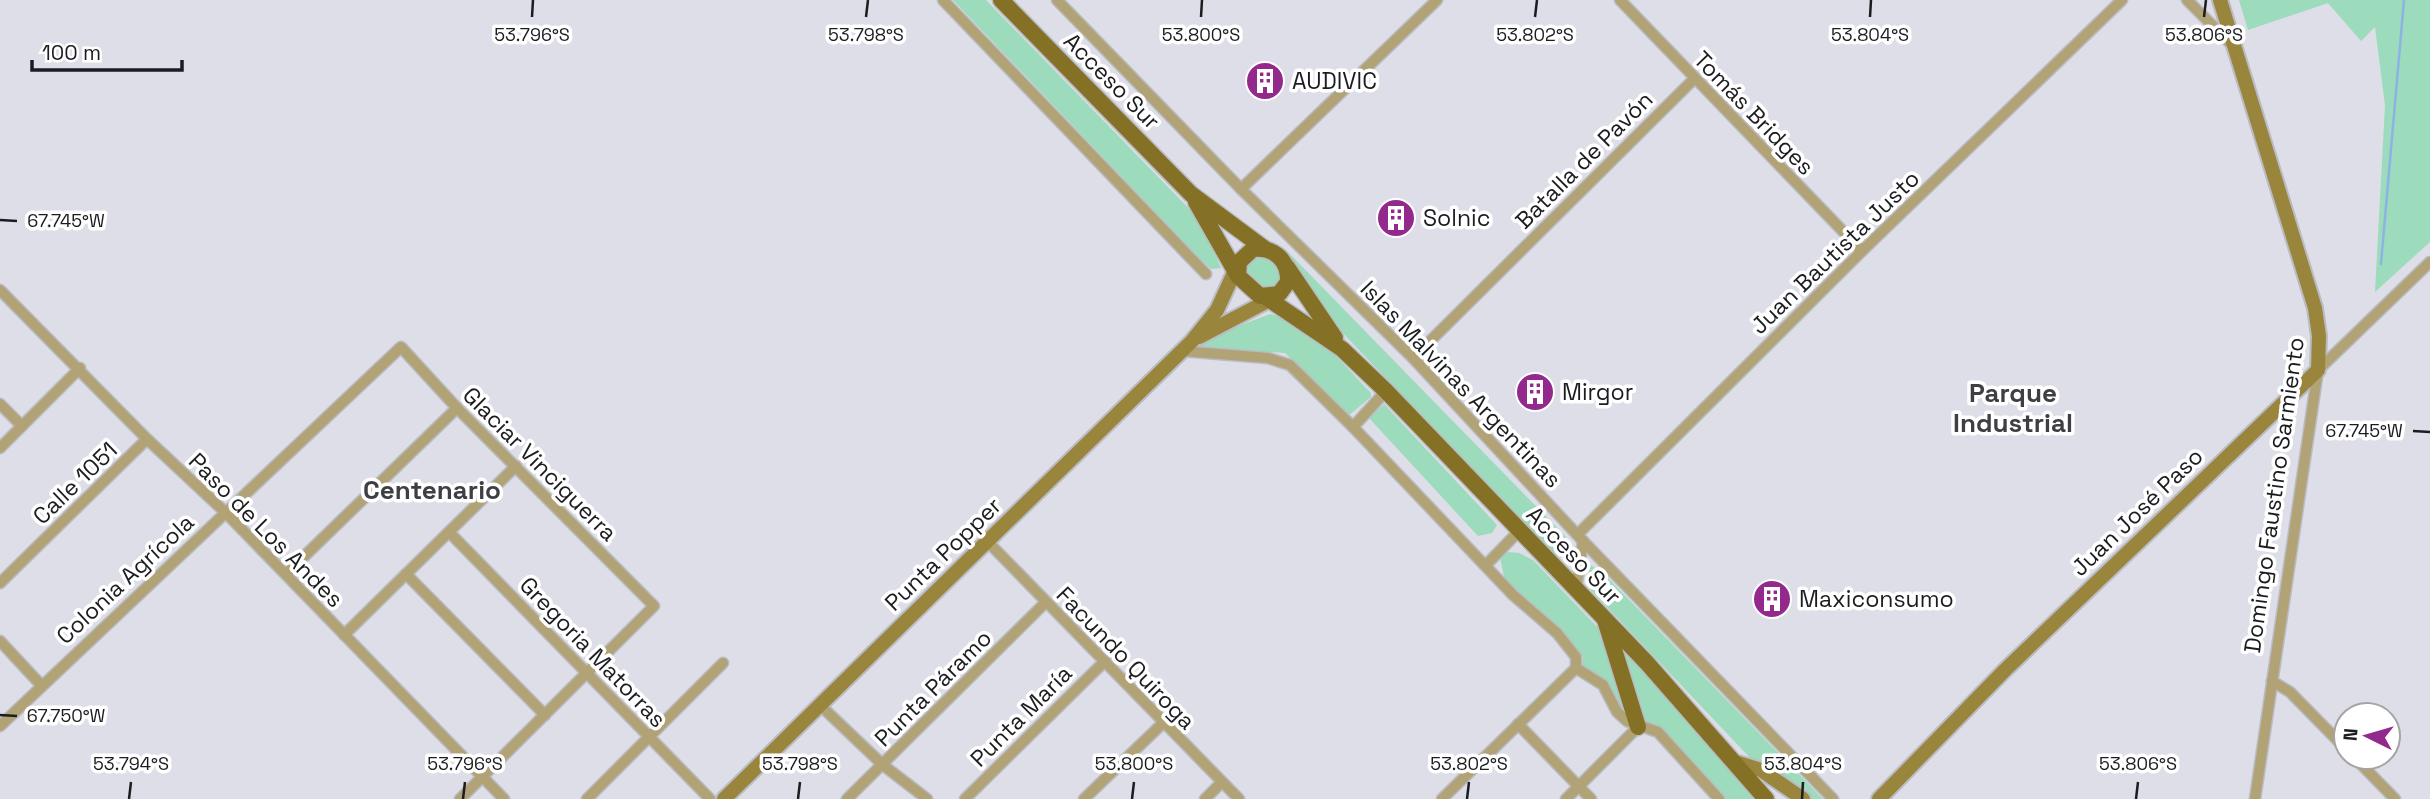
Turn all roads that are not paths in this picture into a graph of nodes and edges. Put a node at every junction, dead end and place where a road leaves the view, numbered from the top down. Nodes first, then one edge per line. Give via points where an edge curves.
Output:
1 (943, 0) edge
2 (1001, 0) edge
3 (1057, 0) edge
4 (1437, 0) edge
5 (1620, 0) edge
6 (2122, 0) edge
7 (2187, 0) edge
8 (2221, 0) edge
9 (2234, 47) junction
10 (1694, 79) junction
11 (1241, 189) junction
12 (1191, 194) junction
13 (1209, 223) junction
14 (1265, 249) junction
15 (1862, 251) junction
16 (2430, 262) edge
17 (1286, 264) junction
18 (1237, 269) junction
19 (1206, 274) dead end
20 (0, 290) edge
21 (1273, 298) junction
22 (1217, 310) junction
23 (1187, 346) junction
24 (401, 347) joint
25 (1342, 349) junction
26 (1413, 358) junction
27 (80, 368) junction
28 (2318, 370) junction
29 (1386, 391) junction
30 (0, 404) edge
31 (457, 408) junction
32 (22, 426) junction
33 (1353, 427) junction
34 (147, 439) junction
35 (0, 447) edge
36 (516, 466) junction
37 (225, 512) junction
38 (1519, 531) junction
39 (449, 532) junction
40 (1580, 537) junction
41 (988, 542) junction
42 (1486, 565) junction
43 (286, 574) junction
44 (406, 574) junction
45 (0, 583) edge
46 (1576, 590) junction
47 (1045, 603) junction
48 (1605, 618) junction
49 (344, 635) junction
50 (0, 641) edge
51 (1105, 661) junction
52 (723, 663) dead end
53 (1576, 668) junction
54 (586, 673) junction
55 (2272, 681) junction
56 (41, 685) junction
57 (820, 705) junction
58 (545, 715) junction
59 (1163, 723) junction
60 (1518, 724) junction
61 (0, 726) edge
62 (1638, 727) junction
63 (2332, 735) edge
64 (650, 738) junction
65 (1738, 763) junction
66 (883, 765) junction
67 (2368, 771) edge
68 (482, 778) junction
69 (1222, 782) junction
70 (1579, 786) junction
71 (460, 799) edge
72 (504, 799) edge
73 (587, 799) edge
74 (710, 799) edge
75 (724, 799) edge
76 (847, 799) edge
77 (927, 799) edge
78 (965, 799) edge
79 (1084, 799) edge
80 (1205, 799) edge
81 (1239, 799) edge
82 (1442, 799) edge
83 (1566, 799) edge
84 (1591, 799) edge
85 (1719, 799) edge
86 (1766, 799) edge
87 (1804, 799) edge
88 (1833, 799) edge
89 (1879, 799) edge
90 (2255, 799) edge
91 (2395, 799) edge

1 - 19 street
2 - 12 main road, Acceso Sur
3 - 11 street, Islas Malvinas Argentinas
4 - 11 street
5 - 10 street, Tomás Bridges
6 - 15 street, Juan Bautista Justo
7 - 9 street
8 - 9 street, Domingo Faustino Sarmiento
9 - 28 street, Domingo Faustino Sarmiento via 2315,309
10 - 15 street, Tomás Bridges
10 - 26 street, Batalla de Pavón
11 - 26 street, Islas Malvinas Argentinas
12 - 13 main road, Acceso Sur
12 - 14 main road, Acceso Sur
13 - 18 main road, Acceso Sur
13 - 22 street via 1223,267
14 - 17 main road
14 - 18 main road via 1246,252
15 - 40 street, Juan Bautista Justo
16 - 28 street, Juan José Paso
17 - 21 main road via 1288,282
17 - 25 main road, Acceso Sur
18 - 21 main road via 1247,288
18 - 22 street, Punta Popper
20 - 27 street, Paso de Los Andes
21 - 23 street, Punta Popper
21 - 25 main road, Acceso Sur
22 - 23 street, Punta Popper
23 - 33 street via 1280,360
23 - 41 street, Punta Popper
24 - 31 street, Glaciar Vinciguerra
24 - 37 street, Colonia Agrícola
25 - 29 main road, Acceso Sur
26 - 40 street, Islas Malvinas Argentinas
27 - 32 street
27 - 34 street, Paso de Los Andes
28 - 55 street, Domingo Faustino Sarmiento
28 - 89 street, Juan José Paso via 2005,670
29 - 33 street
29 - 38 main road, Acceso Sur
30 - 32 street
31 - 36 street, Glaciar Vinciguerra
31 - 43 street
32 - 35 street
33 - 42 street
34 - 37 street, Paso de Los Andes
34 - 45 street, Calle 1051
36 - 39 street
36 - 54 street, Glaciar Vinciguerra via 654,606
37 - 43 street, Paso de Los Andes
37 - 56 street, Colonia Agrícola
38 - 42 street
38 - 46 main road, Acceso Sur
39 - 44 street
39 - 54 street, Gregoria Matorras
40 - 46 street
40 - 88 street, Islas Malvinas Argentinas
41 - 47 street, Facundo Quiroga
41 - 57 street, Punta Popper
42 - 53 street via 1571,648
43 - 49 street, Paso de Los Andes
44 - 49 street
44 - 58 street
46 - 48 main road, Acceso Sur
47 - 51 street, Facundo Quiroga
47 - 66 street, Punta Páramo
48 - 62 main road
48 - 65 main road, Acceso Sur
49 - 68 street, Paso de Los Andes
50 - 56 street
51 - 59 street, Facundo Quiroga
51 - 78 street, Punta María
52 - 64 street
53 - 60 street
53 - 62 street via 1598,680 1618,712
54 - 58 street
54 - 64 street, Gregoria Matorras
55 - 63 street via 2290,692
55 - 90 street, Domingo Faustino Sarmiento
56 - 61 street, Colonia Agrícola
57 - 66 street
57 - 75 street, Punta Popper
58 - 68 street
59 - 69 street, Facundo Quiroga
59 - 79 street
60 - 70 street
60 - 82 street
62 - 70 street
62 - 85 street via 1658,732
64 - 73 street
64 - 74 street, Gregoria Matorras
65 - 86 main road, Acceso Sur
65 - 87 street via 1761,771
66 - 76 street, Punta Páramo
66 - 77 street
67 - 91 street
68 - 71 street
68 - 72 street, Paso de Los Andes
69 - 80 street
69 - 81 street, Facundo Quiroga
70 - 83 street
70 - 84 street

